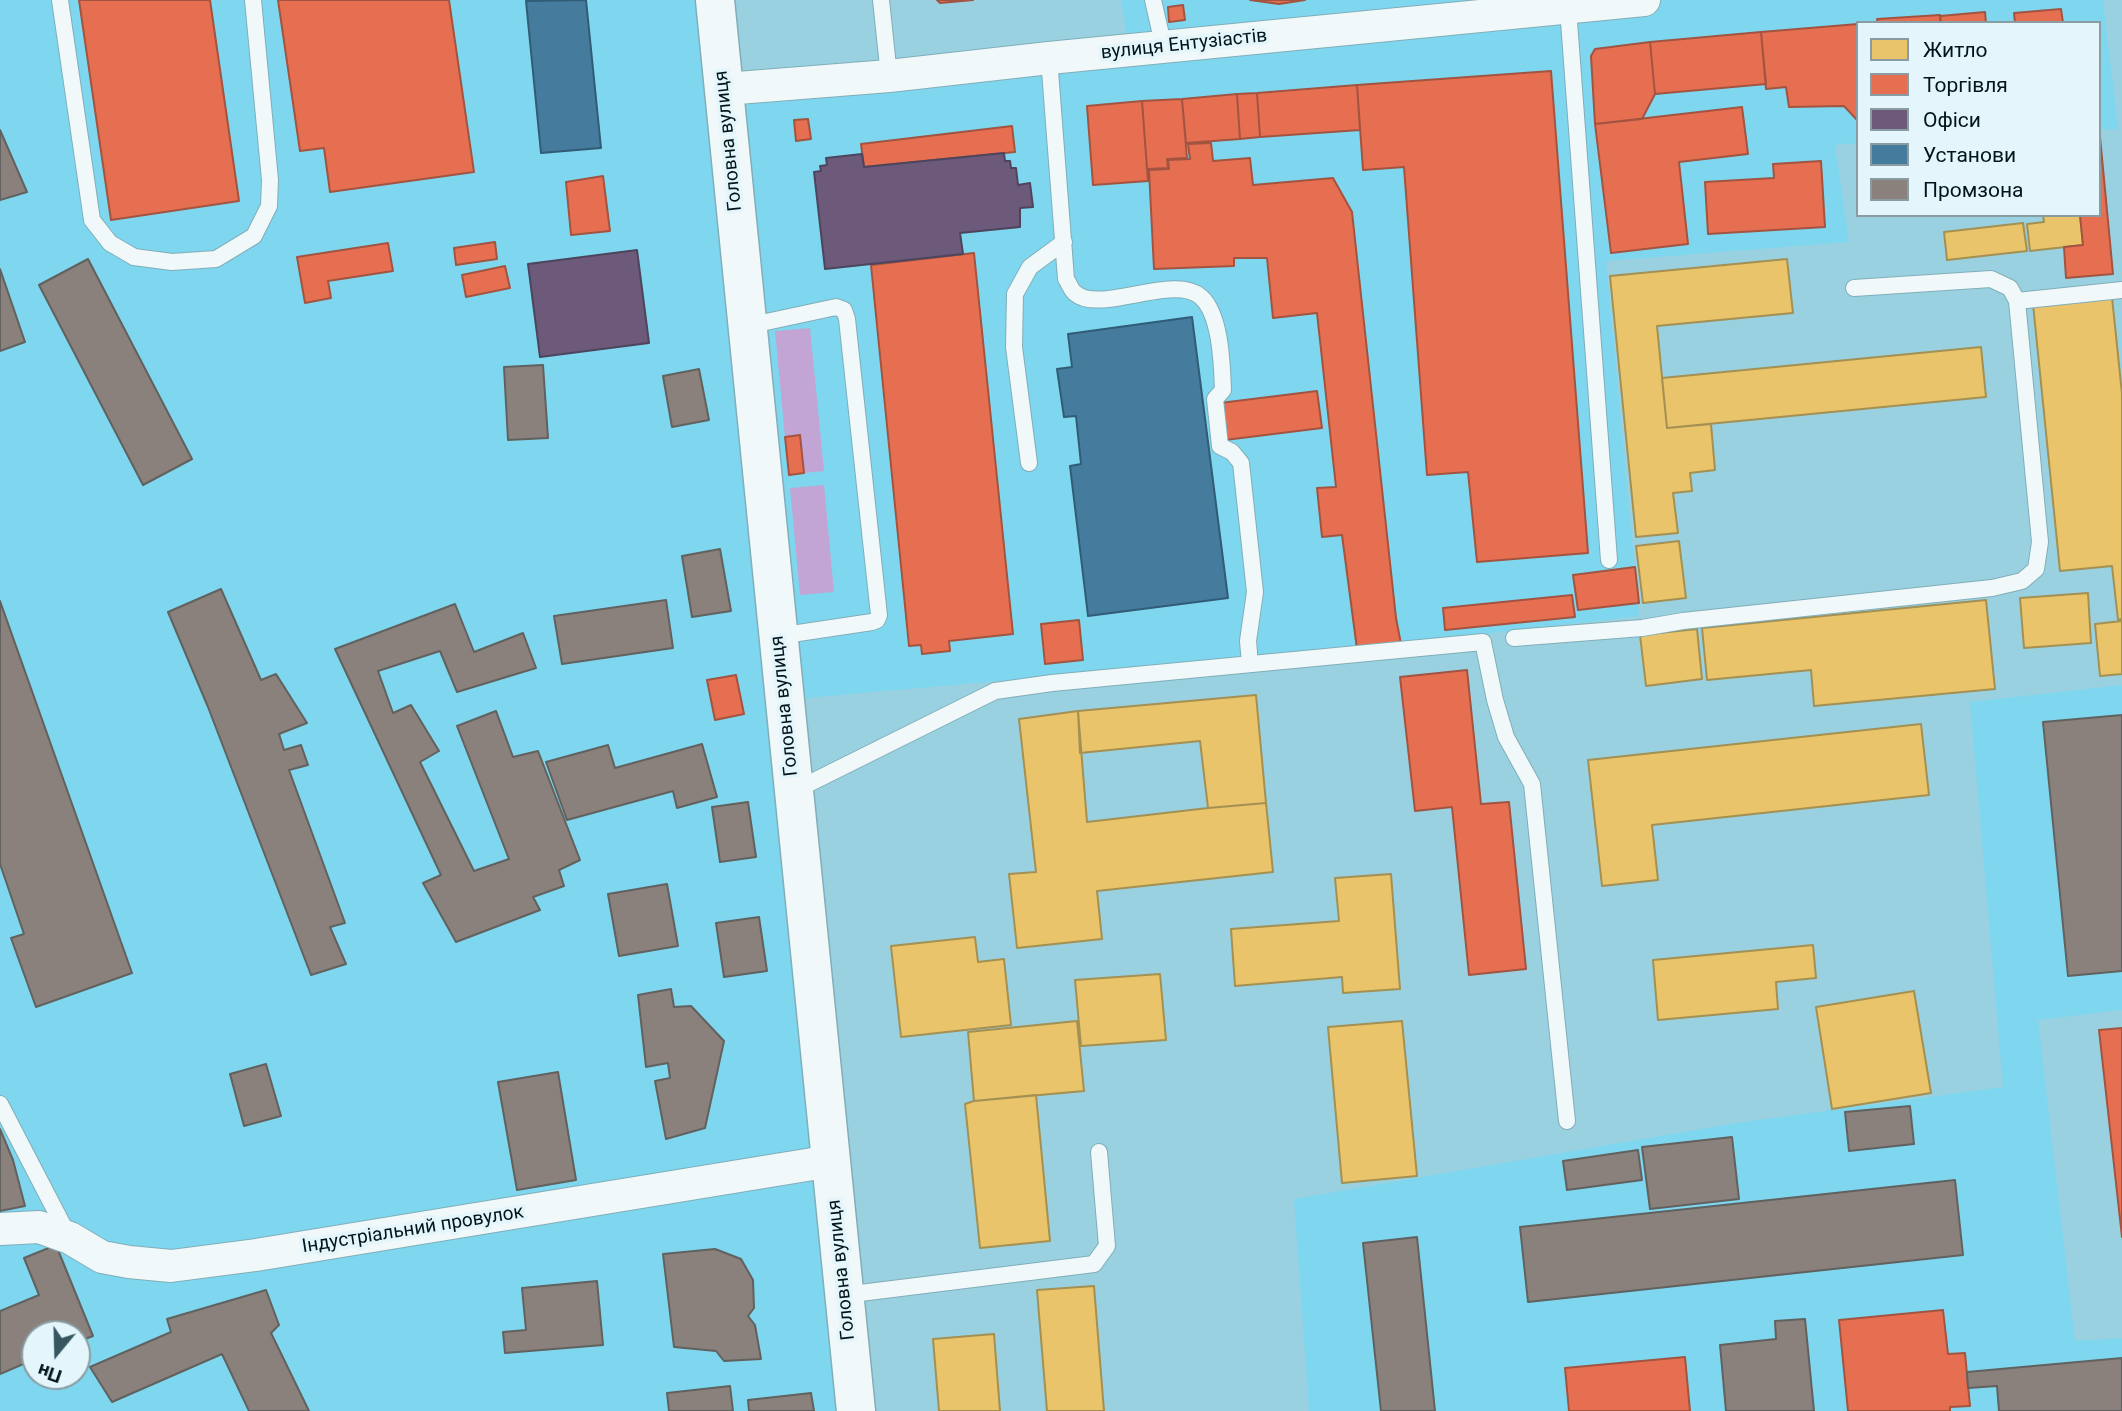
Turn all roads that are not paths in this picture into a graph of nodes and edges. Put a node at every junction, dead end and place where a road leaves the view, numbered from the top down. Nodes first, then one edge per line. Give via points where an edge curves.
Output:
1 (60, 0) edge
2 (253, 0) edge
3 (715, 0) edge
4 (881, 0) edge
5 (1153, 0) edge
6 (1644, 0) edge
7 (1576, 5) edge
8 (1164, 48) junction
9 (1049, 58) junction
10 (888, 76) junction
11 (725, 89) junction
12 (1064, 242) junction
13 (1854, 288) dead end
14 (2122, 290) edge
15 (2017, 301) junction
16 (747, 323) junction
17 (1029, 463) dead end
18 (1609, 560) dead end
19 (778, 636) junction
20 (1514, 638) dead end
21 (1250, 664) junction
22 (794, 791) junction
23 (0, 1104) edge
24 (1567, 1121) dead end
25 (1099, 1152) dead end
26 (831, 1161) junction
27 (0, 1229) edge
28 (69, 1238) junction
29 (844, 1295) junction
30 (856, 1411) edge

1 - 2 lane via 92,220 110,243 134,257 172,262 216,259 254,236 269,206
3 - 11 main road, Головна вулиця
4 - 10 lane
5 - 8 lane
6 - 7 street, вулиця Ентузіастів
7 - 8 street, вулиця Ентузіастів via 1418,16
7 - 18 lane
8 - 9 street, вулиця Ентузіастів
9 - 10 street, вулиця Ентузіастів
9 - 12 lane
10 - 11 street, вулиця Ентузіастів
11 - 16 main road, Головна вулиця
12 - 17 lane via 1030,267 1015,294 1014,346
12 - 21 lane via 1066,279 1074,293 1089,300 1180,289 1201,296 1214,319 1222,354 1223,390 1215,399 1220,446 1241,463 1255,592 1248,641
13 - 15 lane via 1991,279 2010,288
14 - 15 lane
15 - 20 lane via 2040,542 2036,569 2022,581 1642,628
16 - 19 main road, Головна вулиця
16 - 19 lane via 836,307 844,310 879,615 872,622
19 - 22 main road, Головна вулиця
21 - 22 lane via 995,691
21 - 24 lane via 1483,642 1506,737 1532,783
22 - 26 main road, Головна вулиця
23 - 28 lane
25 - 29 lane via 1107,1246 1094,1264
26 - 28 street, Індустріальний провулок via 171,1266 102,1257
26 - 29 main road, Головна вулиця
27 - 28 street, Індустріальний провулок via 39,1227
29 - 30 main road, Головна вулиця

